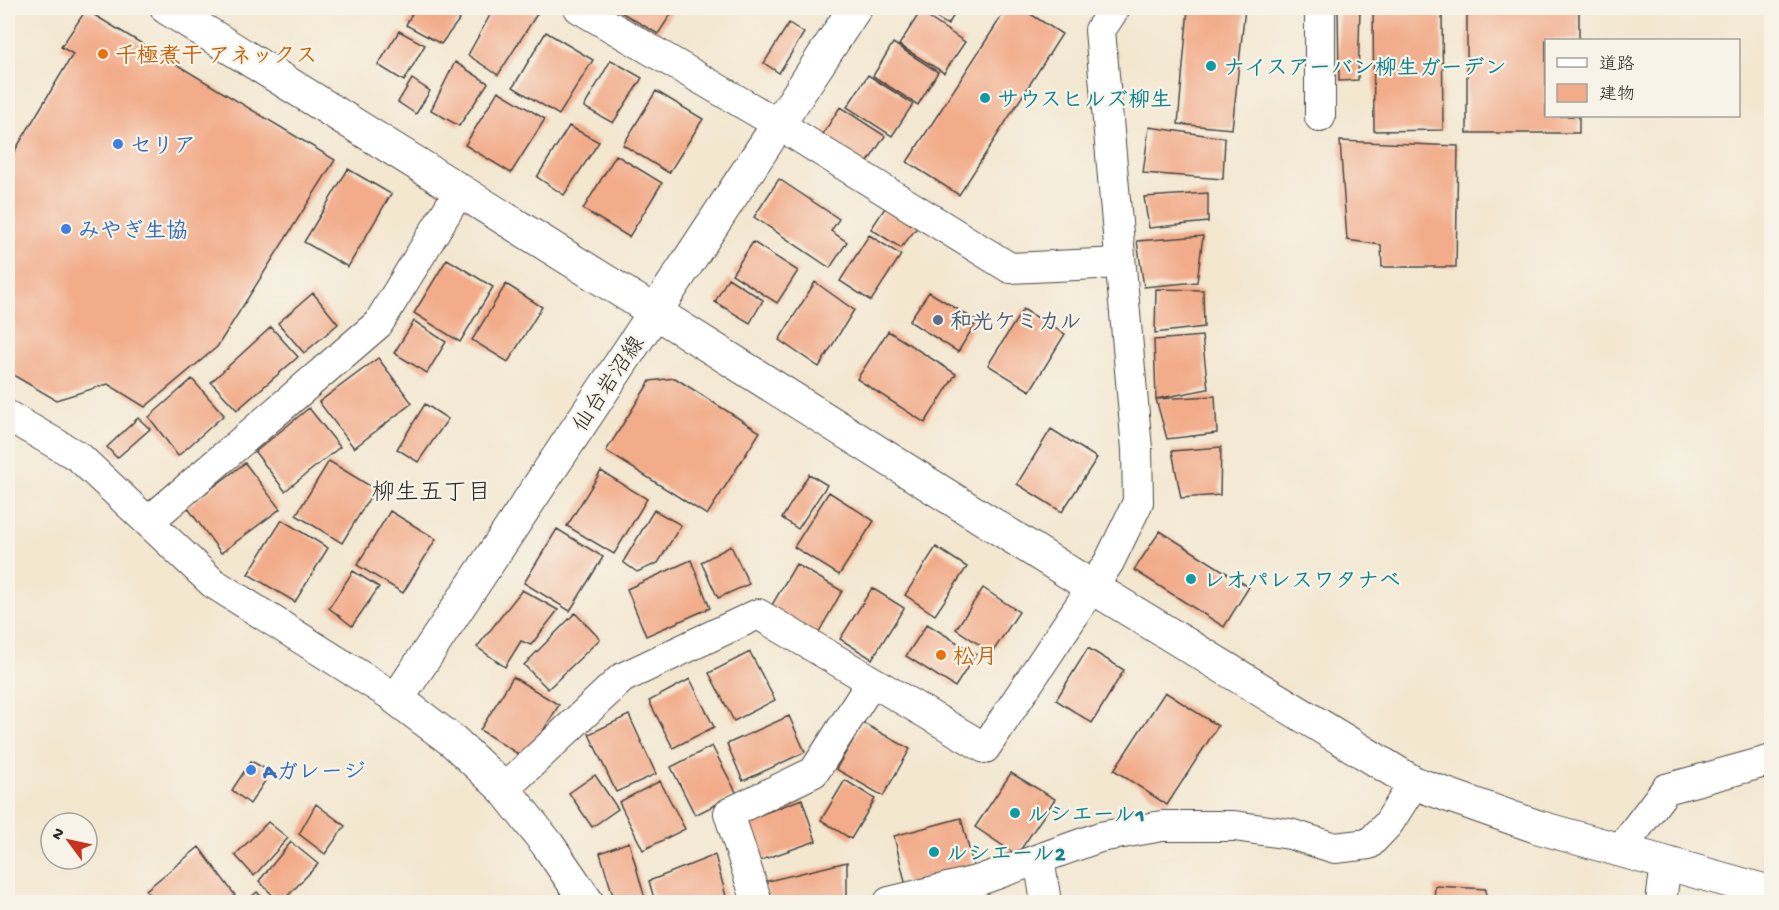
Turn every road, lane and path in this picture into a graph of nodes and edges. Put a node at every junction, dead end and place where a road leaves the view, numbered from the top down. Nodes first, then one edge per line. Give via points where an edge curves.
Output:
1 (167, 8) edge
2 (855, 8) edge
3 (1115, 8) edge
4 (1320, 8) edge
5 (587, 9) edge
6 (1320, 117) dead end
7 (778, 124) junction
8 (460, 190) junction
9 (1120, 263) junction
10 (655, 312) junction
11 (8, 416) edge
12 (148, 522) junction
13 (1092, 588) junction
14 (871, 683) junction
15 (397, 699) junction
16 (1772, 760) edge
17 (1414, 783) junction
18 (504, 789) junction
19 (1620, 850) junction
20 (1039, 859) junction
21 (1666, 863) junction
22 (1772, 893) edge
23 (587, 903) edge
24 (757, 903) edge
25 (889, 903) edge
26 (1046, 903) edge
27 (1661, 903) edge

1 - 8 street, 仙台岩沼線
2 - 7 street
3 - 9 street via 1100,30
4 - 6 street
5 - 7 street
7 - 9 street via 1010,268
7 - 10 street
8 - 10 street, 仙台岩沼線
8 - 12 street via 378,324
9 - 13 street via 1138,502
10 - 13 street
10 - 15 street, 仙台岩沼線
11 - 12 street via 79,457
12 - 15 street via 213,583
13 - 14 street via 985,748
13 - 17 street
14 - 18 street via 758,614 622,678
14 - 24 street via 814,772 729,813
15 - 18 street via 453,741
16 - 19 street via 1666,789
17 - 19 street via 1538,827
17 - 20 street via 1388,824 1369,844 1335,848 1290,834 1234,825 1162,826 1100,837
18 - 23 street
19 - 21 street
20 - 25 street via 980,880
20 - 26 street
21 - 22 street
21 - 27 street

